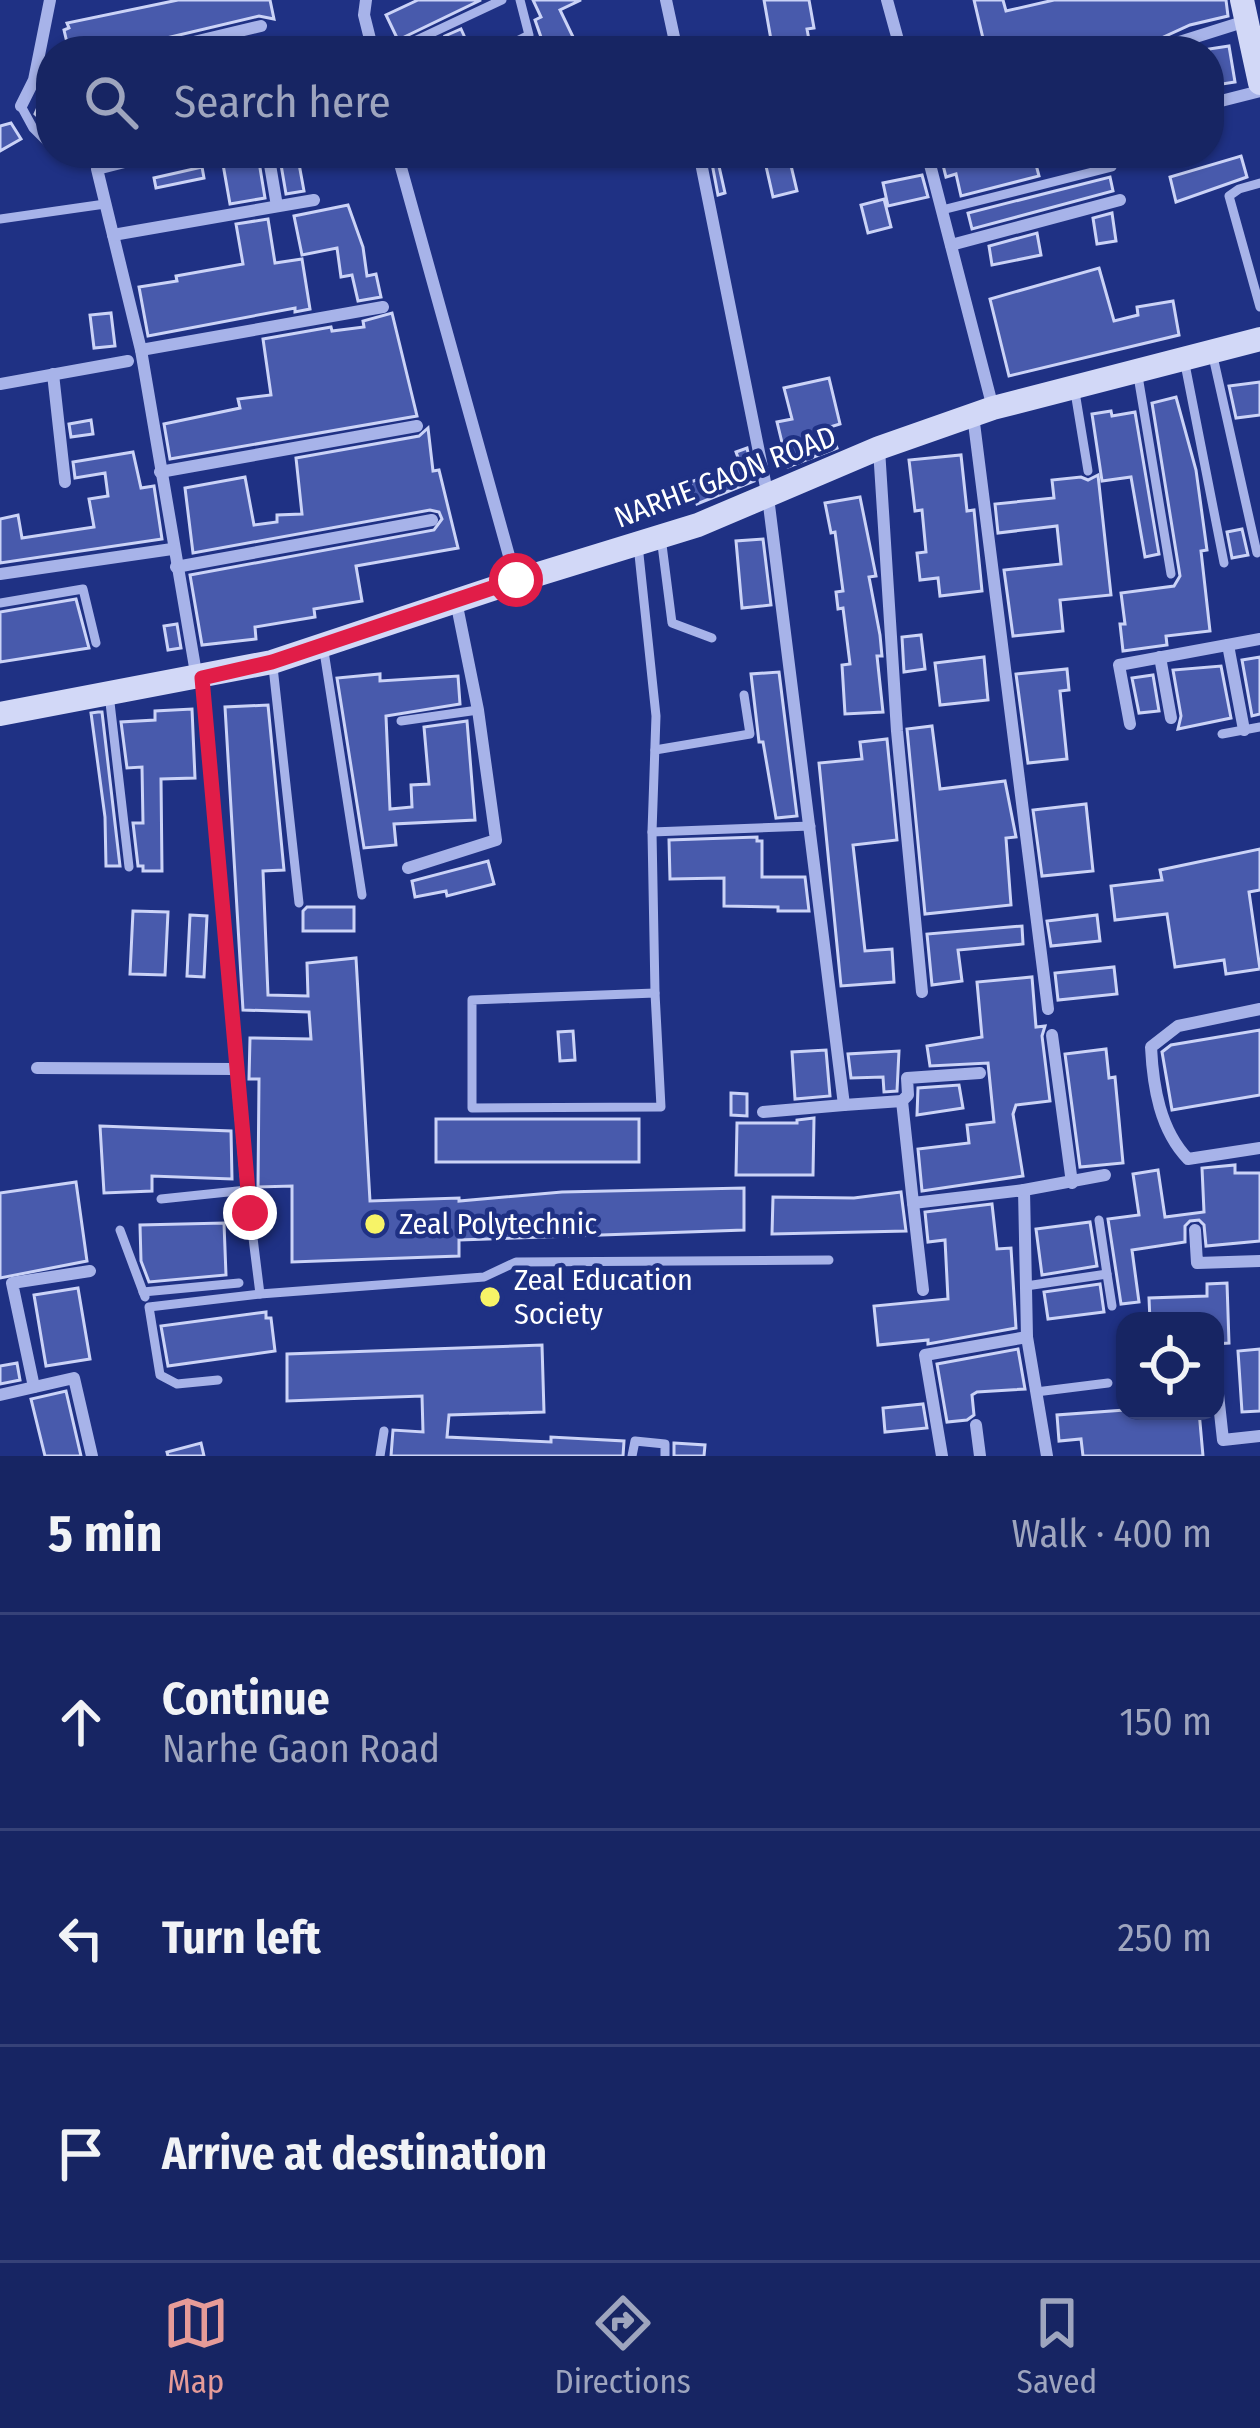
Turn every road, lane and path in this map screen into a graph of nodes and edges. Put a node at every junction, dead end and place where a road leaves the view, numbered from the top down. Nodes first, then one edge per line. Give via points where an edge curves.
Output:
1 (50, 0) edge
2 (366, 0) edge
3 (502, 0) edge
4 (520, 0) edge
5 (666, 0) edge
6 (887, 0) edge
7 (1250, 20) edge
8 (262, 26) dead end
9 (43, 36) edge
10 (220, 36) edge
11 (369, 36) edge
12 (425, 36) edge
13 (528, 36) edge
14 (674, 36) edge
15 (897, 36) edge
16 (1199, 36) edge
17 (36, 70) edge
18 (34, 80) joint
19 (1260, 81) edge
20 (1224, 97) edge
21 (20, 106) joint
22 (36, 131) edge
23 (101, 168) edge
24 (271, 168) edge
25 (402, 168) edge
26 (701, 168) edge
27 (931, 168) edge
28 (1108, 168) edge
29 (1260, 183) edge
30 (314, 200) dead end
31 (1120, 200) dead end
32 (105, 204) junction
33 (277, 206) junction
34 (942, 210) junction
35 (0, 219) edge
36 (113, 235) junction
37 (951, 245) junction
38 (383, 307) dead end
39 (1260, 307) edge
40 (1260, 339) edge
41 (141, 350) junction
42 (1212, 352) junction
43 (1184, 359) junction
44 (128, 361) dead end
45 (1137, 371) junction
46 (53, 374) junction
47 (0, 384) edge
48 (1074, 387) junction
49 (983, 411) junction
50 (417, 426) dead end
51 (879, 448) junction
52 (1088, 471) dead end
53 (160, 472) junction
54 (65, 482) dead end
55 (768, 497) junction
56 (432, 520) dead end
57 (650, 541) junction
58 (172, 549) junction
59 (1257, 553) dead end
60 (1224, 563) dead end
61 (176, 567) junction
62 (0, 574) edge
63 (1171, 574) dead end
64 (516, 580) junction
65 (456, 600) junction
66 (0, 603) edge
67 (712, 638) dead end
68 (1260, 639) edge
69 (96, 643) dead end
70 (323, 645) junction
71 (1228, 645) junction
72 (1160, 658) junction
73 (272, 662) junction
74 (200, 678) junction
75 (109, 692) junction
76 (744, 695) dead end
77 (478, 710) junction
78 (0, 714) edge
79 (1171, 718) dead end
80 (401, 721) dead end
81 (1130, 724) dead end
82 (1260, 728) edge
83 (1244, 730) junction
84 (1222, 734) dead end
85 (655, 750) junction
86 (811, 826) junction
87 (652, 832) junction
88 (129, 867) dead end
89 (408, 868) dead end
90 (362, 895) dead end
91 (299, 903) dead end
92 (922, 992) dead end
93 (655, 993) junction
94 (1048, 1009) dead end
95 (1260, 1009) edge
96 (1052, 1035) dead end
97 (37, 1068) dead end
98 (235, 1070) junction
99 (980, 1073) dead end
100 (902, 1101) junction
101 (844, 1105) junction
102 (763, 1112) dead end
103 (1260, 1148) edge
104 (1105, 1175) dead end
105 (1072, 1184) junction
106 (248, 1190) junction
107 (1024, 1190) junction
108 (161, 1199) dead end
109 (913, 1203) junction
110 (1099, 1220) dead end
111 (120, 1230) dead end
112 (1195, 1230) dead end
113 (829, 1259) dead end
114 (1260, 1261) edge
115 (90, 1271) dead end
116 (1107, 1274) junction
117 (238, 1283) dead end
118 (1026, 1286) junction
119 (923, 1289) dead end
120 (143, 1292) junction
121 (260, 1294) junction
122 (1112, 1306) dead end
123 (149, 1307) junction
124 (1027, 1337) junction
125 (218, 1380) dead end
126 (1108, 1383) dead end
127 (34, 1387) junction
128 (1036, 1392) junction
129 (0, 1395) edge
130 (1220, 1420) edge
131 (976, 1425) dead end
132 (384, 1431) dead end
133 (1260, 1436) edge
134 (92, 1456) edge
135 (380, 1456) edge
136 (632, 1456) edge
137 (665, 1456) edge
138 (942, 1456) edge
139 (980, 1456) edge
140 (1046, 1456) edge

1 - 9 street
2 - 11 street
3 - 12 lane
4 - 13 lane
5 - 14 street
6 - 15 street
7 - 16 street
7 - 19 street
8 - 10 street
17 - 18 street
18 - 21 street
19 - 20 street
21 - 22 lane
23 - 32 street
24 - 33 street
25 - 64 street
26 - 55 street
27 - 34 street
28 - 34 lane
29 - 39 lane via 1229,196
30 - 33 street
31 - 37 street
32 - 35 lane
32 - 36 street
33 - 36 street
34 - 37 street
36 - 41 street
37 - 49 street
38 - 41 street
40 - 42 street, NARHE GAON ROAD
41 - 53 street
42 - 43 street, NARHE GAON ROAD
42 - 59 lane
43 - 45 street, NARHE GAON ROAD
43 - 60 lane
44 - 46 street
45 - 48 street, NARHE GAON ROAD
45 - 63 lane
46 - 47 street
46 - 54 street
48 - 49 street, NARHE GAON ROAD
48 - 52 lane
49 - 51 street, NARHE GAON ROAD
49 - 94 street
50 - 53 street
51 - 55 street, NARHE GAON ROAD
51 - 92 street
53 - 58 street
55 - 57 street, NARHE GAON ROAD
55 - 86 street
56 - 61 street
57 - 64 street, NARHE GAON ROAD
57 - 67 lane via 672,623
57 - 85 lane
58 - 61 street
58 - 62 street
61 - 74 street
64 - 65 street, NARHE GAON ROAD
65 - 70 street, NARHE GAON ROAD
65 - 77 street
66 - 69 lane via 82,589
68 - 71 street
70 - 73 street, NARHE GAON ROAD
70 - 90 lane
71 - 72 street
71 - 83 street
72 - 79 street
72 - 81 street via 1119,665
73 - 74 street, NARHE GAON ROAD
73 - 91 lane
74 - 75 street, NARHE GAON ROAD
74 - 98 street
75 - 78 street, NARHE GAON ROAD
75 - 88 lane
76 - 85 lane via 750,734
77 - 80 lane
77 - 89 street via 496,840
82 - 83 lane
83 - 84 lane
85 - 87 lane
86 - 87 lane
86 - 101 street
87 - 93 lane
93 - 93 lane via 661,1107 472,1108 472,1000
95 - 103 street via 1178,1026 1151,1047 1163,1121 1188,1159
96 - 105 street
97 - 98 street
98 - 106 street
99 - 100 street via 907,1078
100 - 101 street
100 - 109 street
101 - 102 street
104 - 105 street
105 - 107 street
106 - 108 lane
106 - 121 lane
107 - 109 street
107 - 118 street
109 - 119 street
110 - 116 lane
111 - 120 lane
112 - 114 street via 1197,1263
113 - 121 lane via 517,1262 484,1277
115 - 127 street via 12,1283
116 - 118 lane
116 - 122 lane
117 - 120 lane
118 - 124 street
120 - 123 lane
121 - 123 lane
123 - 125 lane via 160,1375 177,1384
124 - 128 street
124 - 138 street via 925,1354
126 - 128 lane
127 - 129 street
127 - 134 street via 74,1378
128 - 140 street
130 - 133 street via 1222,1440
131 - 139 street
132 - 135 lane
136 - 137 lane via 635,1441 665,1444

